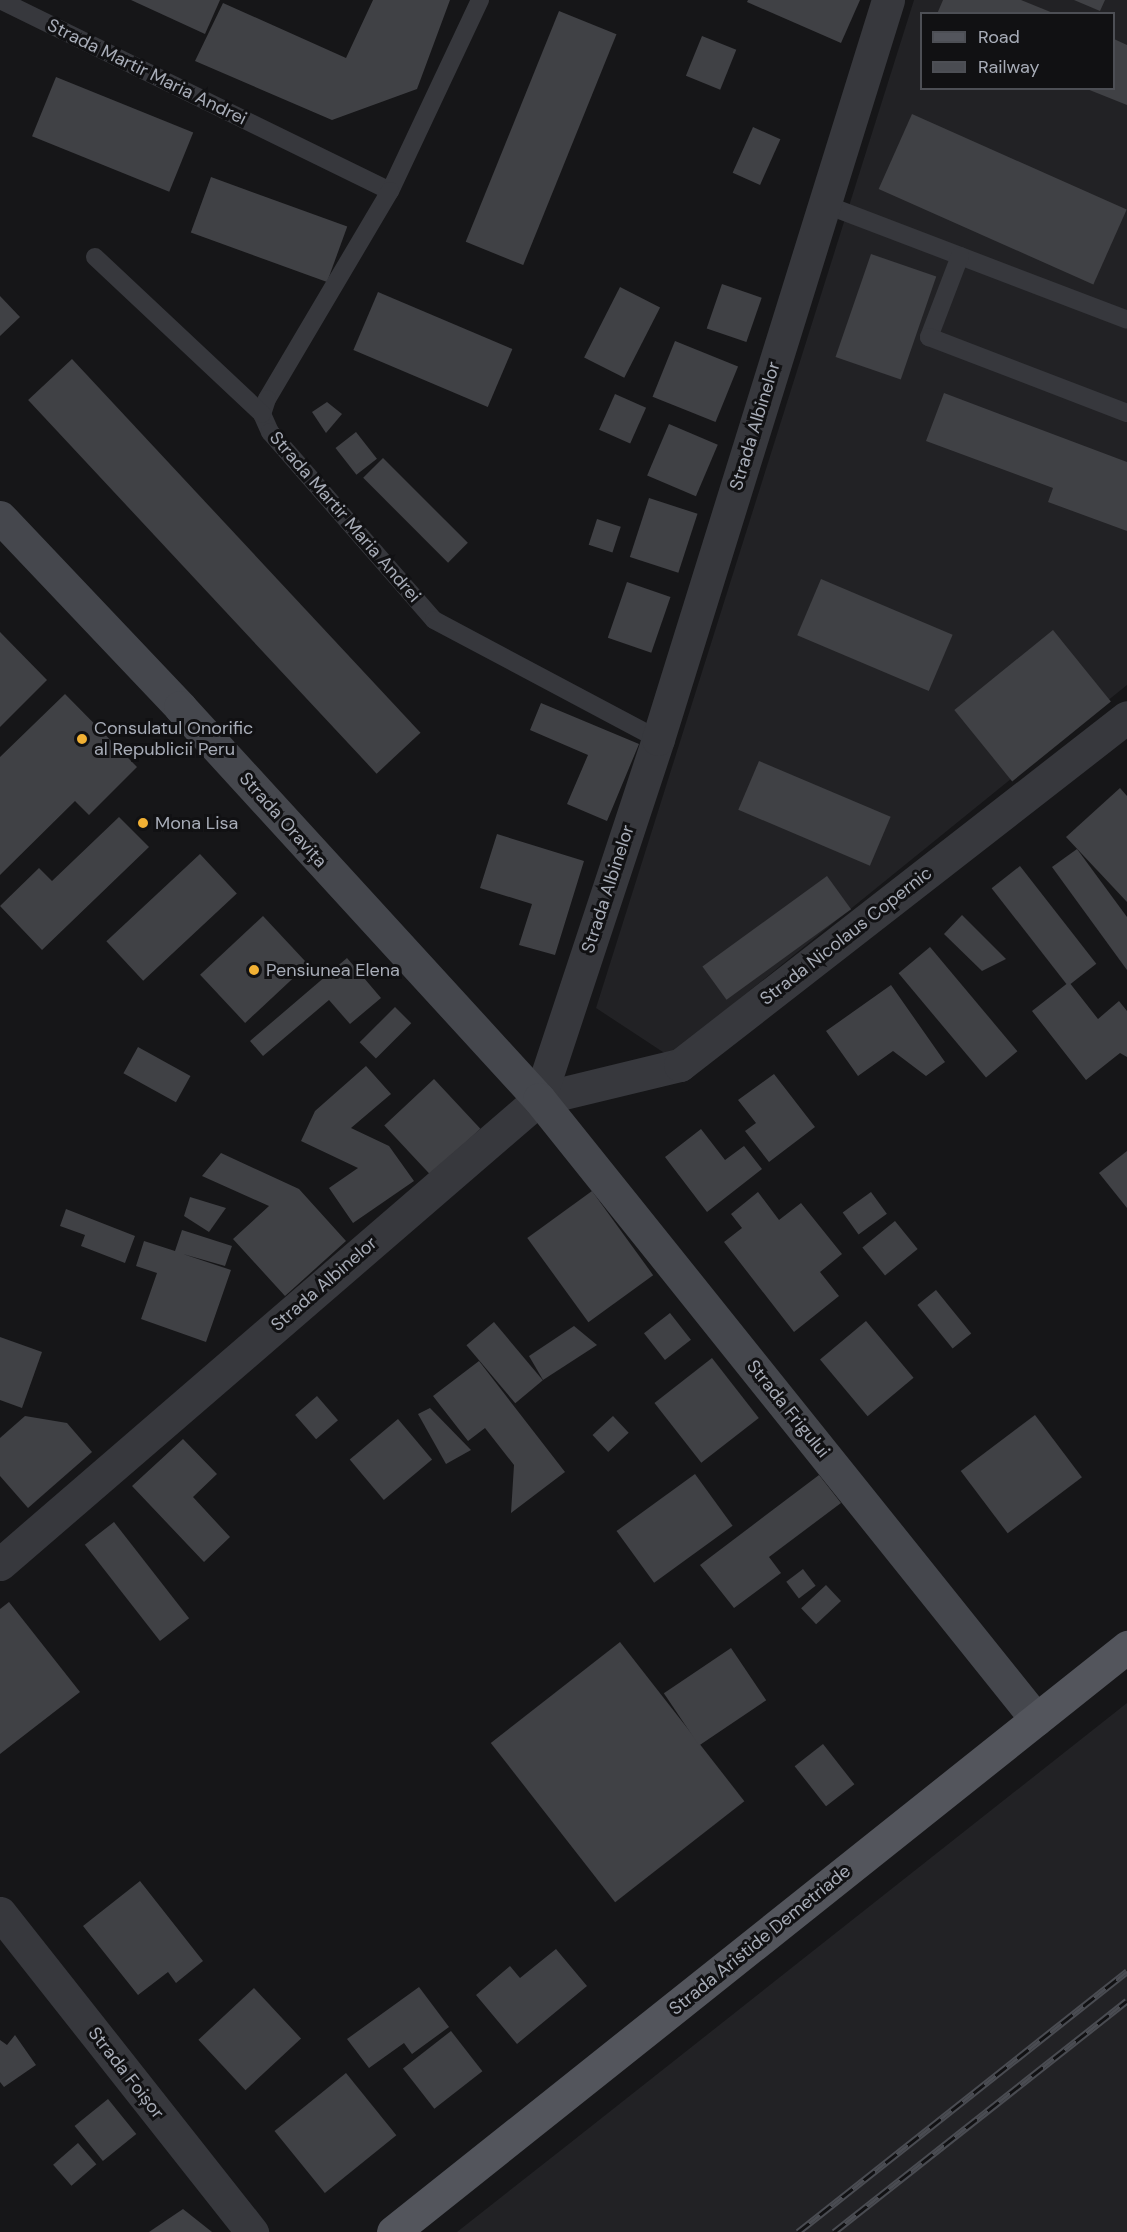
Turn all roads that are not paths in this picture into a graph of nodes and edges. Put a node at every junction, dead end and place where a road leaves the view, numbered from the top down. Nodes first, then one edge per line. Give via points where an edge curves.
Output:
1 (0, 0) edge
2 (480, 0) edge
3 (888, 0) edge
4 (390, 191) junction
5 (824, 204) junction
6 (960, 256) junction
7 (95, 257) dead end
8 (1127, 320) edge
9 (1127, 413) edge
10 (262, 414) junction
11 (0, 517) edge
12 (1127, 717) edge
13 (658, 739) junction
14 (539, 1099) junction
15 (0, 1564) edge
16 (1127, 1647) edge
17 (1036, 1719) junction
18 (0, 1913) edge
19 (252, 2232) edge
20 (393, 2232) edge

1 - 4 lane, Strada Martir Maria Andrei
2 - 4 lane, Strada Martir Maria Andrei
3 - 5 street, Strada Albinelor
4 - 10 lane, Strada Martir Maria Andrei via 267,399
5 - 6 lane
5 - 13 street, Strada Albinelor
6 - 8 lane
6 - 9 lane via 929,337
7 - 10 lane
10 - 13 lane, Strada Martir Maria Andrei via 270,432 434,620
11 - 14 main road, Strada Oravița
12 - 14 street, Strada Nicolaus Copernic via 680,1065
13 - 14 street, Strada Albinelor
14 - 15 street, Strada Albinelor
14 - 17 main road, Strada Frigului
16 - 17 main road, Strada Aristide Demetriade
17 - 20 main road, Strada Aristide Demetriade
18 - 19 street, Strada Foișor

